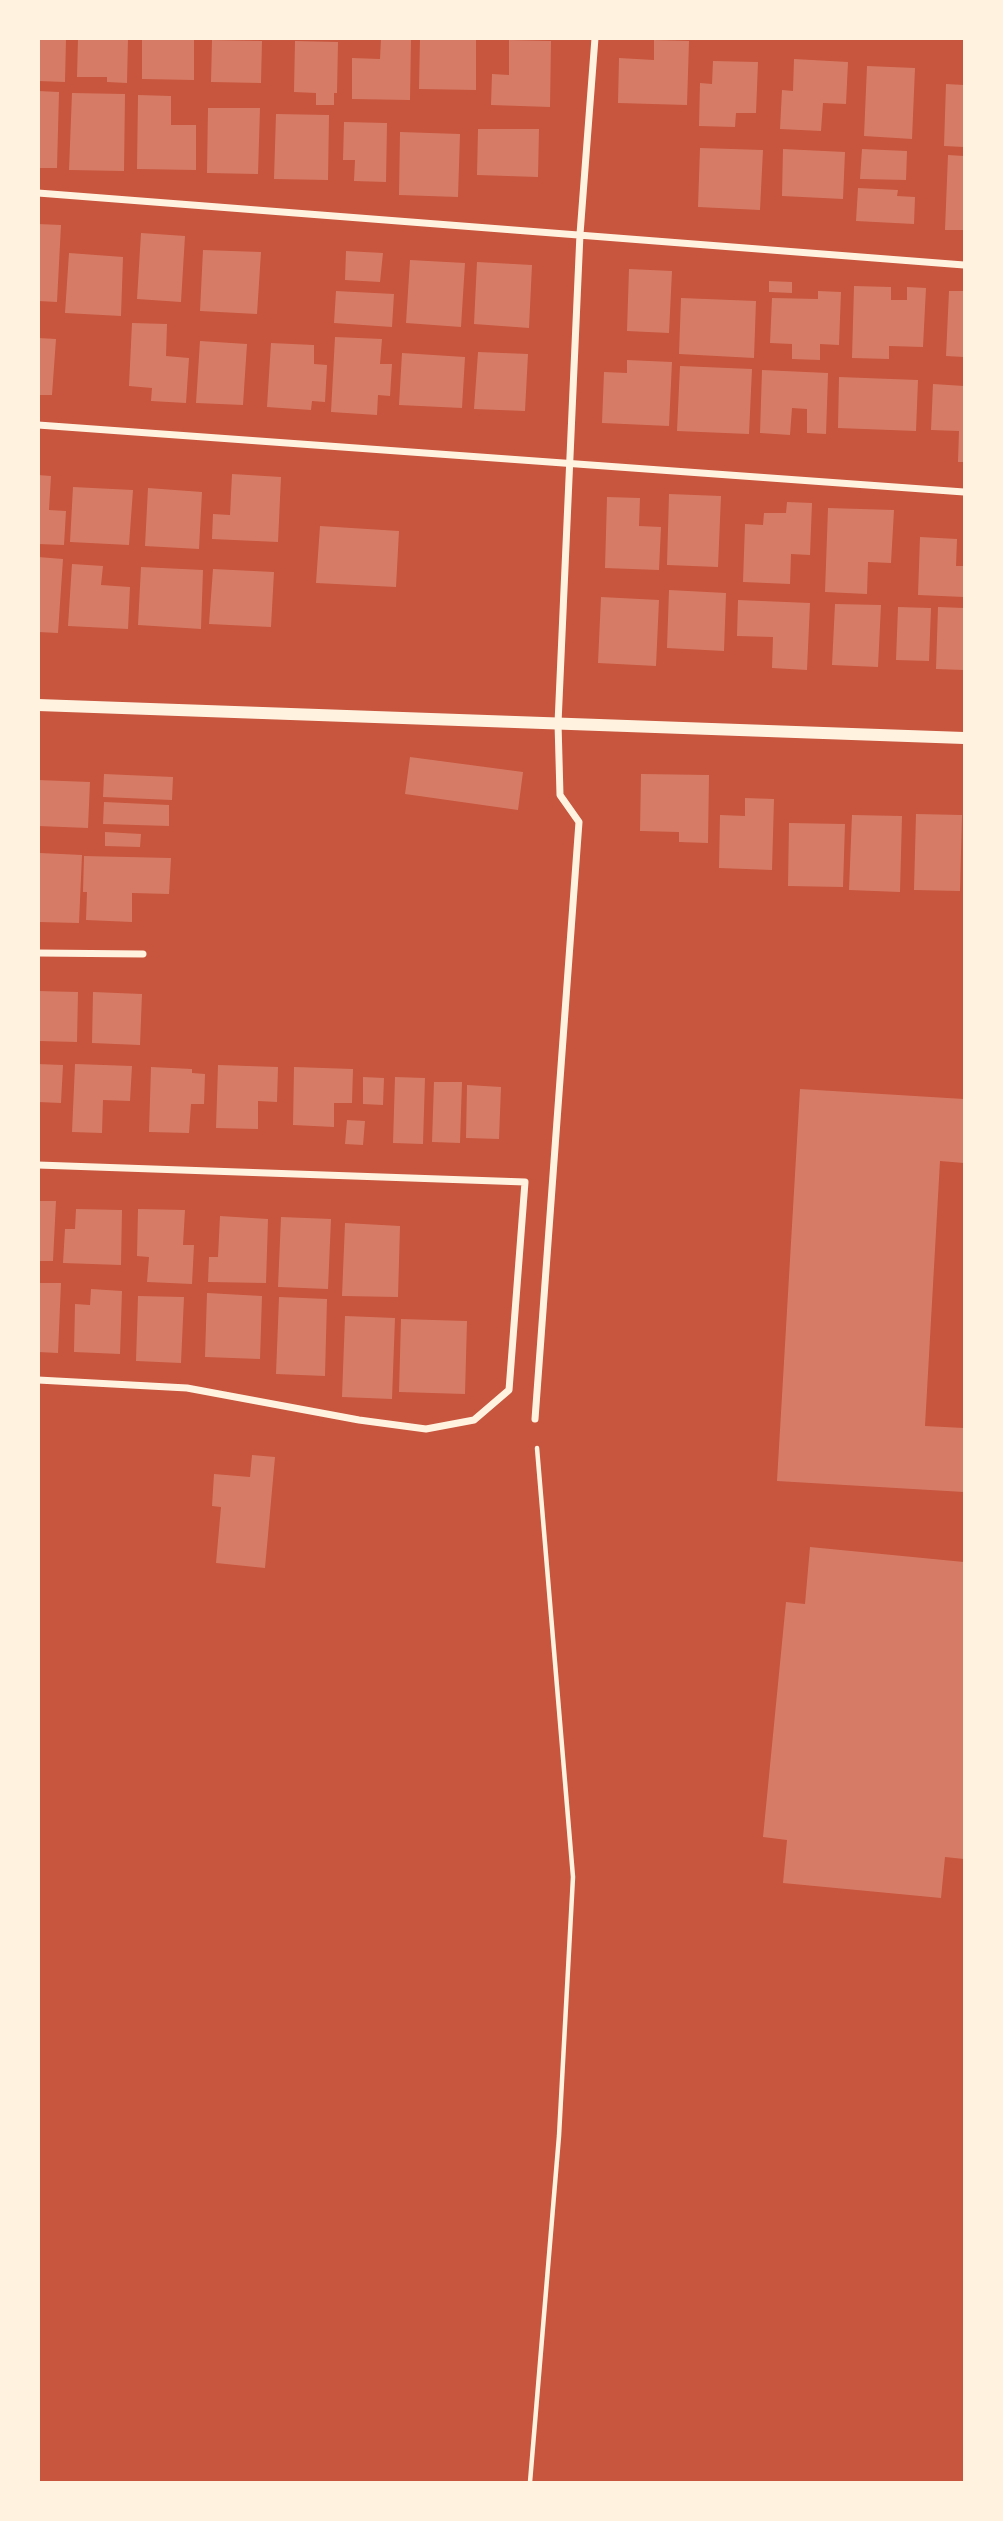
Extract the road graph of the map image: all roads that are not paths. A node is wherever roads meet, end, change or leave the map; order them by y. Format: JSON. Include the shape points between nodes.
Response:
{"nodes":[{"id":1,"x":595,"y":38,"type":"edge"},
{"id":2,"x":38,"y":193,"type":"edge"},
{"id":3,"x":580,"y":234,"type":"junction"},
{"id":4,"x":964,"y":265,"type":"edge"},
{"id":5,"x":38,"y":425,"type":"edge"},
{"id":6,"x":570,"y":462,"type":"junction"},
{"id":7,"x":964,"y":492,"type":"edge"},
{"id":8,"x":38,"y":705,"type":"edge"},
{"id":9,"x":558,"y":723,"type":"junction"},
{"id":10,"x":964,"y":738,"type":"edge"},
{"id":11,"x":38,"y":953,"type":"edge"},
{"id":12,"x":143,"y":954,"type":"dead end"},
{"id":13,"x":38,"y":1165,"type":"edge"},
{"id":14,"x":38,"y":1380,"type":"edge"},
{"id":15,"x":535,"y":1419,"type":"road end"}],
"edges":[{"from":1,"to":3,"type":"street"},
{"from":2,"to":3,"type":"street"},
{"from":3,"to":4,"type":"street"},
{"from":3,"to":6,"type":"street"},
{"from":5,"to":6,"type":"street"},
{"from":6,"to":7,"type":"street"},
{"from":6,"to":9,"type":"street"},
{"from":8,"to":9,"type":"street"},
{"from":9,"to":10,"type":"street"},
{"from":9,"to":15,"type":"street","via":[[560,794],[579,822]]},
{"from":11,"to":12,"type":"street"},
{"from":13,"to":14,"type":"street","via":[[525,1182],[509,1390],[474,1420],[426,1429],[187,1388]]}]}
